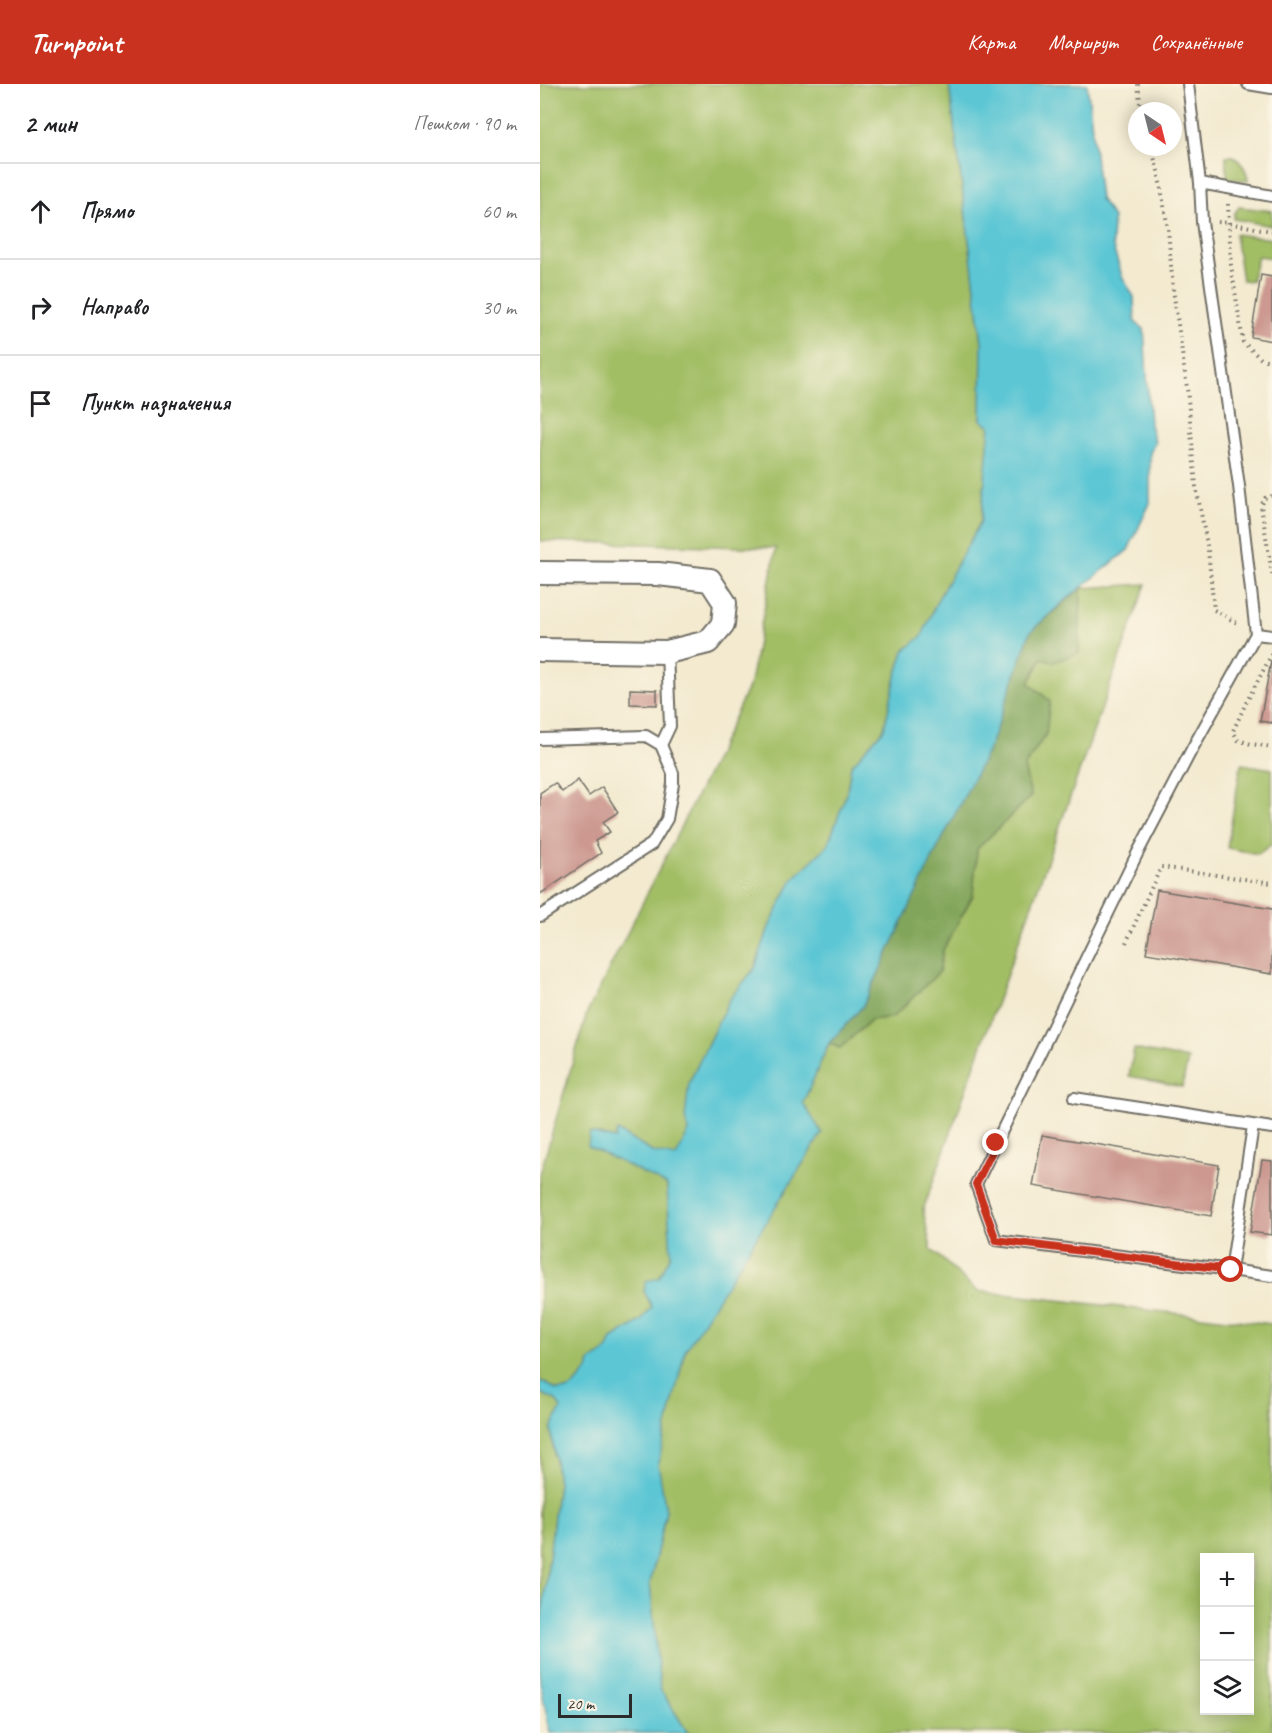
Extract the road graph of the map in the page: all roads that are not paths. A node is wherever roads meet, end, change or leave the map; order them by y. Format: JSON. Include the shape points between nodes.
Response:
{"nodes":[{"id":1,"x":1188,"y":84,"type":"edge"},
{"id":2,"x":1248,"y":84,"type":"edge"},
{"id":3,"x":1272,"y":88,"type":"edge"},
{"id":4,"x":1200,"y":183,"type":"junction"},
{"id":5,"x":1272,"y":196,"type":"edge"},
{"id":6,"x":540,"y":573,"type":"edge"},
{"id":7,"x":1256,"y":634,"type":"junction"},
{"id":8,"x":1272,"y":636,"type":"edge"},
{"id":9,"x":540,"y":650,"type":"edge"},
{"id":10,"x":667,"y":652,"type":"junction"},
{"id":11,"x":540,"y":739,"type":"edge"},
{"id":12,"x":661,"y":745,"type":"junction"},
{"id":13,"x":540,"y":916,"type":"edge"},
{"id":14,"x":1074,"y":1098,"type":"dead end"},
{"id":15,"x":1253,"y":1126,"type":"junction"},
{"id":16,"x":1272,"y":1128,"type":"edge"},
{"id":17,"x":1231,"y":1270,"type":"junction"},
{"id":18,"x":1272,"y":1276,"type":"edge"}],
"edges":[{"from":1,"to":4,"type":"lane"},
{"from":2,"to":3,"type":"lane"},
{"from":4,"to":5,"type":"lane"},
{"from":4,"to":7,"type":"lane"},
{"from":6,"to":10,"type":"street","via":[[658,574],[710,580],[725,603],[723,624],[708,642]]},
{"from":7,"to":8,"type":"lane"},
{"from":7,"to":17,"type":"lane","via":[[1137,854],[976,1184],[996,1240]]},
{"from":9,"to":10,"type":"street"},
{"from":10,"to":12,"type":"lane","via":[[670,726]]},
{"from":11,"to":12,"type":"lane","via":[[646,736]]},
{"from":12,"to":13,"type":"lane","via":[[673,773],[673,784],[667,819],[652,844]]},
{"from":14,"to":15,"type":"lane"},
{"from":15,"to":16,"type":"lane"},
{"from":15,"to":17,"type":"lane"},
{"from":17,"to":18,"type":"lane"}]}
